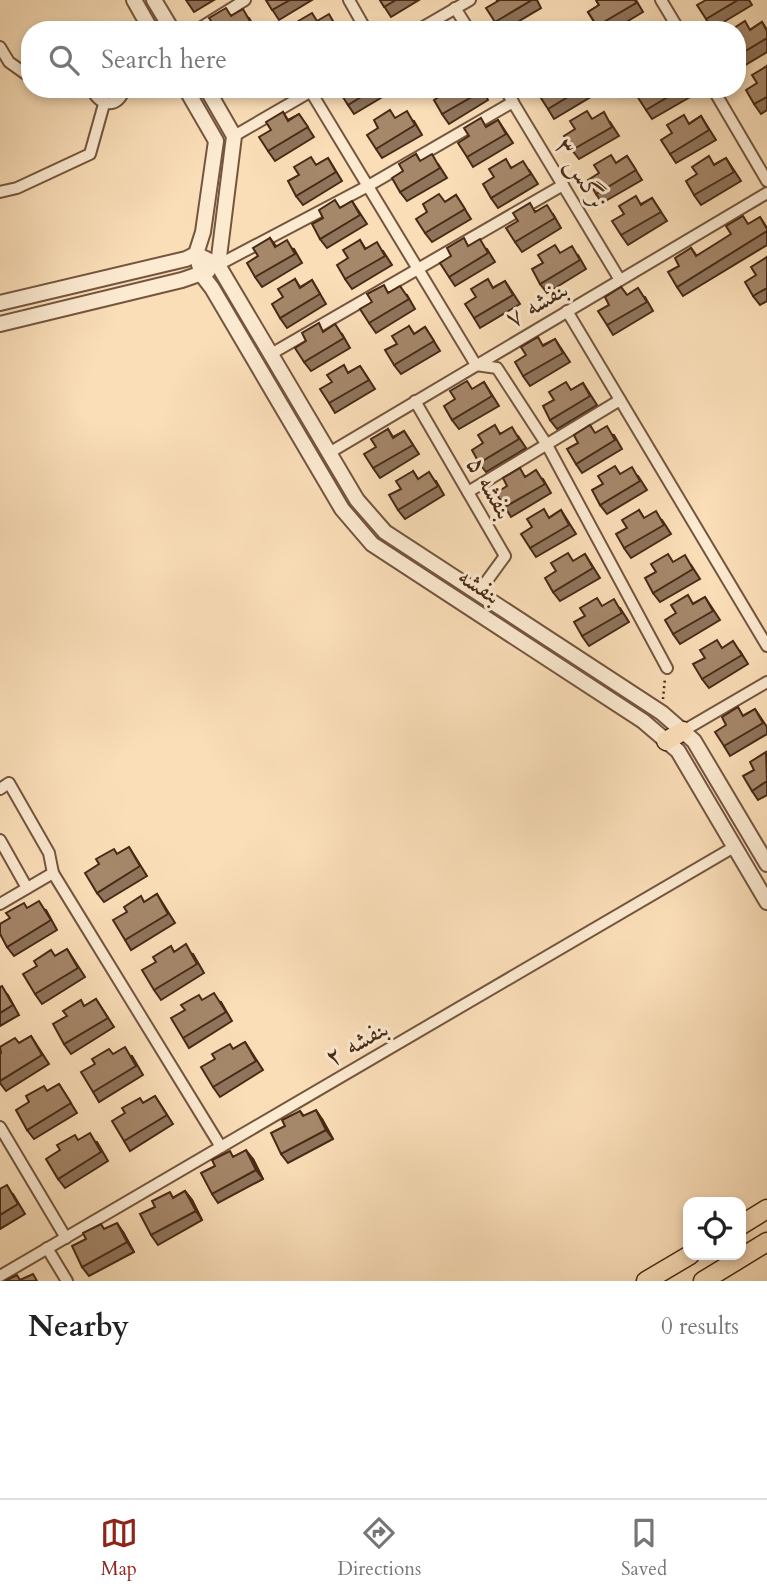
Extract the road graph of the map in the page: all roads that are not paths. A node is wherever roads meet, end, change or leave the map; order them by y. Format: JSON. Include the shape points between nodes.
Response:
{"nodes":[{"id":1,"x":134,"y":0,"type":"edge"},
{"id":2,"x":154,"y":0,"type":"edge"},
{"id":3,"x":245,"y":0,"type":"edge"},
{"id":4,"x":349,"y":0,"type":"edge"},
{"id":5,"x":470,"y":0,"type":"edge"},
{"id":6,"x":661,"y":0,"type":"edge"},
{"id":7,"x":455,"y":8,"type":"junction"},
{"id":8,"x":146,"y":21,"type":"edge"},
{"id":9,"x":167,"y":21,"type":"edge"},
{"id":10,"x":211,"y":21,"type":"edge"},
{"id":11,"x":361,"y":21,"type":"edge"},
{"id":12,"x":433,"y":21,"type":"edge"},
{"id":13,"x":463,"y":21,"type":"edge"},
{"id":14,"x":674,"y":21,"type":"edge"},
{"id":15,"x":0,"y":47,"type":"edge"},
{"id":16,"x":21,"y":71,"type":"edge"},
{"id":17,"x":96,"y":98,"type":"edge"},
{"id":18,"x":121,"y":98,"type":"edge"},
{"id":19,"x":191,"y":98,"type":"edge"},
{"id":20,"x":212,"y":98,"type":"edge"},
{"id":21,"x":299,"y":98,"type":"edge"},
{"id":22,"x":318,"y":98,"type":"edge"},
{"id":23,"x":511,"y":98,"type":"edge"},
{"id":24,"x":718,"y":98,"type":"edge"},
{"id":25,"x":513,"y":102,"type":"junction"},
{"id":26,"x":104,"y":104,"type":"junction"},
{"id":27,"x":234,"y":136,"type":"junction"},
{"id":28,"x":216,"y":141,"type":"junction"},
{"id":29,"x":767,"y":181,"type":"edge"},
{"id":30,"x":563,"y":185,"type":"junction"},
{"id":31,"x":368,"y":186,"type":"junction"},
{"id":32,"x":0,"y":192,"type":"edge"},
{"id":33,"x":767,"y":193,"type":"edge"},
{"id":34,"x":196,"y":254,"type":"junction"},
{"id":35,"x":218,"y":265,"type":"junction"},
{"id":36,"x":417,"y":268,"type":"junction"},
{"id":37,"x":202,"y":275,"type":"junction"},
{"id":38,"x":620,"y":280,"type":"junction"},
{"id":39,"x":51,"y":291,"type":"junction"},
{"id":40,"x":0,"y":303,"type":"edge"},
{"id":41,"x":55,"y":311,"type":"junction"},
{"id":42,"x":567,"y":312,"type":"junction"},
{"id":43,"x":0,"y":324,"type":"edge"},
{"id":44,"x":271,"y":354,"type":"junction"},
{"id":45,"x":476,"y":365,"type":"junction"},
{"id":46,"x":620,"y":400,"type":"junction"},
{"id":47,"x":415,"y":401,"type":"junction"},
{"id":48,"x":547,"y":445,"type":"junction"},
{"id":49,"x":329,"y":453,"type":"junction"},
{"id":50,"x":468,"y":492,"type":"junction"},
{"id":51,"x":478,"y":593,"type":"junction"},
{"id":52,"x":767,"y":646,"type":"edge"},
{"id":53,"x":667,"y":668,"type":"road end"},
{"id":54,"x":767,"y":682,"type":"edge"},
{"id":55,"x":682,"y":732,"type":"junction"},
{"id":56,"x":666,"y":741,"type":"junction"},
{"id":57,"x":0,"y":789,"type":"edge"},
{"id":58,"x":0,"y":840,"type":"edge"},
{"id":59,"x":734,"y":847,"type":"junction"},
{"id":60,"x":767,"y":864,"type":"edge"},
{"id":61,"x":53,"y":873,"type":"junction"},
{"id":62,"x":27,"y":888,"type":"junction"},
{"id":63,"x":767,"y":902,"type":"edge"},
{"id":64,"x":0,"y":904,"type":"edge"},
{"id":65,"x":0,"y":1127,"type":"edge"},
{"id":66,"x":221,"y":1147,"type":"junction"},
{"id":67,"x":767,"y":1209,"type":"edge"},
{"id":68,"x":746,"y":1222,"type":"edge"},
{"id":69,"x":66,"y":1238,"type":"junction"},
{"id":70,"x":767,"y":1242,"type":"edge"},
{"id":71,"x":47,"y":1248,"type":"junction"},
{"id":72,"x":683,"y":1259,"type":"edge"},
{"id":73,"x":0,"y":1276,"type":"edge"},
{"id":74,"x":67,"y":1281,"type":"edge"},
{"id":75,"x":646,"y":1281,"type":"edge"},
{"id":76,"x":703,"y":1281,"type":"edge"}],
"edges":[{"from":1,"to":8,"type":"street"},
{"from":2,"to":9,"type":"street"},
{"from":3,"to":10,"type":"street"},
{"from":4,"to":11,"type":"street"},
{"from":5,"to":7,"type":"street"},
{"from":6,"to":14,"type":"street"},
{"from":7,"to":12,"type":"street"},
{"from":7,"to":13,"type":"street"},
{"from":15,"to":16,"type":"street"},
{"from":17,"to":26,"type":"street"},
{"from":18,"to":26,"type":"street"},
{"from":19,"to":28,"type":"street"},
{"from":20,"to":27,"type":"street"},
{"from":21,"to":27,"type":"street"},
{"from":22,"to":31,"type":"street"},
{"from":23,"to":25,"type":"street","name":"نرگس ۳"},
{"from":24,"to":29,"type":"street"},
{"from":25,"to":30,"type":"street","name":"نرگس ۳"},
{"from":25,"to":31,"type":"street"},
{"from":26,"to":32,"type":"street","via":[[90,153]]},
{"from":27,"to":28,"type":"street"},
{"from":27,"to":35,"type":"street"},
{"from":28,"to":34,"type":"street"},
{"from":30,"to":36,"type":"street"},
{"from":30,"to":38,"type":"street","name":"نرگس ۳"},
{"from":31,"to":35,"type":"street"},
{"from":31,"to":36,"type":"street"},
{"from":33,"to":38,"type":"street","name":"بنفشه ۷"},
{"from":34,"to":35,"type":"street"},
{"from":34,"to":37,"type":"street","name":"بنفشه"},
{"from":34,"to":39,"type":"street"},
{"from":35,"to":37,"type":"street"},
{"from":35,"to":44,"type":"street","name":"بنفشه"},
{"from":36,"to":44,"type":"street"},
{"from":36,"to":45,"type":"street"},
{"from":37,"to":41,"type":"street"},
{"from":37,"to":56,"type":"street","name":"بنفشه","via":[[342,509],[372,544],[643,721]]},
{"from":38,"to":42,"type":"street","name":"بنفشه ۷"},
{"from":39,"to":40,"type":"street"},
{"from":39,"to":41,"type":"street"},
{"from":41,"to":43,"type":"street"},
{"from":42,"to":45,"type":"street","name":"بنفشه ۷"},
{"from":42,"to":46,"type":"street"},
{"from":44,"to":49,"type":"street","name":"بنفشه"},
{"from":45,"to":47,"type":"street","name":"بنفشه ۷"},
{"from":45,"to":48,"type":"street","via":[[497,368]]},
{"from":46,"to":48,"type":"street"},
{"from":46,"to":52,"type":"street"},
{"from":47,"to":49,"type":"street","name":"بنفشه ۷"},
{"from":47,"to":50,"type":"street","name":"بنفشه ۵"},
{"from":48,"to":50,"type":"street"},
{"from":48,"to":53,"type":"street"},
{"from":49,"to":51,"type":"street","name":"بنفشه","via":[[357,500],[385,532]]},
{"from":50,"to":51,"type":"street","name":"بنفشه ۵","via":[[505,556]]},
{"from":51,"to":55,"type":"street","name":"بنفشه","via":[[662,713]]},
{"from":54,"to":55,"type":"street"},
{"from":55,"to":56,"type":"main road"},
{"from":55,"to":60,"type":"street","name":"بنفشه","via":[[694,741]]},
{"from":56,"to":59,"type":"street","name":"بنفشه","via":[[678,751]]},
{"from":57,"to":61,"type":"street","via":[[9,783],[49,853]]},
{"from":58,"to":62,"type":"street"},
{"from":59,"to":63,"type":"street","name":"بنفشه"},
{"from":59,"to":66,"type":"street","name":"بنفشه ۲"},
{"from":61,"to":62,"type":"street"},
{"from":61,"to":66,"type":"street"},
{"from":62,"to":64,"type":"street"},
{"from":65,"to":69,"type":"street"},
{"from":66,"to":69,"type":"street","name":"بنفشه ۲"},
{"from":67,"to":68,"type":"main road"},
{"from":69,"to":71,"type":"street","name":"بنفشه ۲"},
{"from":70,"to":76,"type":"main road"},
{"from":71,"to":73,"type":"street","name":"بنفشه ۲"},
{"from":71,"to":74,"type":"street"},
{"from":72,"to":75,"type":"main road"}]}
